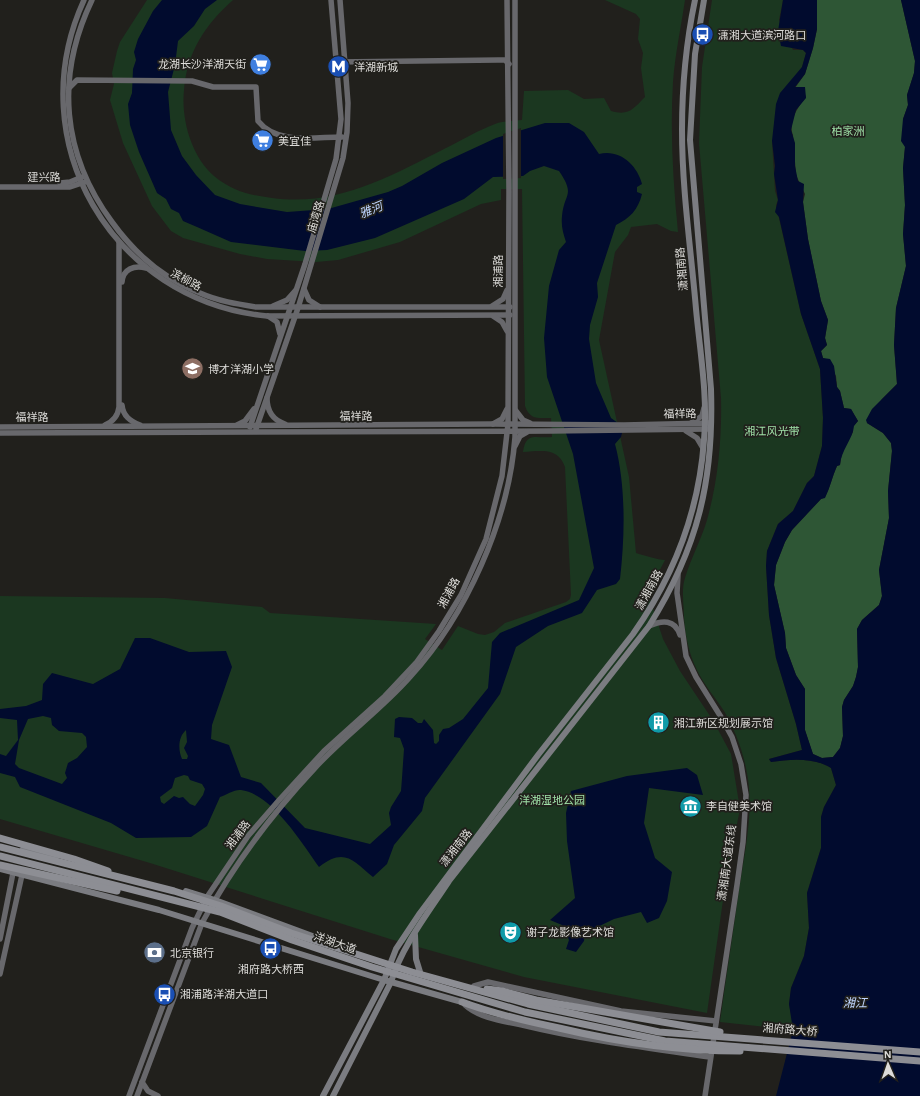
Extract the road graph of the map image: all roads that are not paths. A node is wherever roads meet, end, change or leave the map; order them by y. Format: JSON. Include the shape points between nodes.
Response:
{"nodes":[{"id":1,"x":84,"y":0,"type":"edge"},
{"id":2,"x":92,"y":0,"type":"edge"},
{"id":3,"x":331,"y":0,"type":"edge"},
{"id":4,"x":340,"y":0,"type":"edge"},
{"id":5,"x":507,"y":0,"type":"edge"},
{"id":6,"x":515,"y":0,"type":"edge"},
{"id":7,"x":695,"y":0,"type":"edge"},
{"id":8,"x":704,"y":0,"type":"edge"},
{"id":9,"x":508,"y":52,"type":"junction"},
{"id":10,"x":336,"y":60,"type":"junction"},
{"id":11,"x":345,"y":60,"type":"junction"},
{"id":12,"x":509,"y":64,"type":"junction"},
{"id":13,"x":70,"y":73,"type":"junction"},
{"id":14,"x":77,"y":79,"type":"junction"},
{"id":15,"x":68,"y":90,"type":"junction"},
{"id":16,"x":511,"y":118,"type":"junction"},
{"id":17,"x":340,"y":136,"type":"junction"},
{"id":18,"x":347,"y":136,"type":"junction"},
{"id":19,"x":73,"y":162,"type":"junction"},
{"id":20,"x":83,"y":180,"type":"junction"},
{"id":21,"x":0,"y":183,"type":"edge"},
{"id":22,"x":67,"y":185,"type":"junction"},
{"id":23,"x":0,"y":187,"type":"edge"},
{"id":24,"x":512,"y":191,"type":"junction"},
{"id":25,"x":86,"y":194,"type":"junction"},
{"id":26,"x":119,"y":242,"type":"junction"},
{"id":27,"x":149,"y":270,"type":"junction"},
{"id":28,"x":508,"y":286,"type":"junction"},
{"id":29,"x":297,"y":288,"type":"junction"},
{"id":30,"x":304,"y":289,"type":"junction"},
{"id":31,"x":489,"y":307,"type":"junction"},
{"id":32,"x":508,"y":307,"type":"junction"},
{"id":33,"x":515,"y":307,"type":"junction"},
{"id":34,"x":265,"y":308,"type":"junction"},
{"id":35,"x":290,"y":308,"type":"junction"},
{"id":36,"x":298,"y":308,"type":"junction"},
{"id":37,"x":325,"y":308,"type":"junction"},
{"id":38,"x":264,"y":315,"type":"junction"},
{"id":39,"x":489,"y":315,"type":"junction"},
{"id":40,"x":508,"y":315,"type":"junction"},
{"id":41,"x":515,"y":315,"type":"junction"},
{"id":42,"x":288,"y":316,"type":"junction"},
{"id":43,"x":295,"y":316,"type":"junction"},
{"id":44,"x":316,"y":316,"type":"junction"},
{"id":45,"x":288,"y":336,"type":"junction"},
{"id":46,"x":280,"y":337,"type":"junction"},
{"id":47,"x":508,"y":338,"type":"junction"},
{"id":48,"x":268,"y":391,"type":"junction"},
{"id":49,"x":257,"y":404,"type":"junction"},
{"id":50,"x":508,"y":405,"type":"junction"},
{"id":51,"x":515,"y":405,"type":"junction"},
{"id":52,"x":704,"y":406,"type":"junction"},
{"id":53,"x":686,"y":424,"type":"junction"},
{"id":54,"x":538,"y":425,"type":"junction"},
{"id":55,"x":99,"y":426,"type":"junction"},
{"id":56,"x":146,"y":426,"type":"junction"},
{"id":57,"x":232,"y":426,"type":"junction"},
{"id":58,"x":289,"y":426,"type":"junction"},
{"id":59,"x":705,"y":426,"type":"junction"},
{"id":60,"x":712,"y":426,"type":"junction"},
{"id":61,"x":0,"y":427,"type":"edge"},
{"id":62,"x":490,"y":427,"type":"junction"},
{"id":63,"x":507,"y":428,"type":"junction"},
{"id":64,"x":515,"y":428,"type":"junction"},
{"id":65,"x":624,"y":428,"type":"junction"},
{"id":66,"x":253,"y":429,"type":"junction"},
{"id":67,"x":675,"y":430,"type":"junction"},
{"id":68,"x":535,"y":431,"type":"junction"},
{"id":69,"x":0,"y":434,"type":"edge"},
{"id":70,"x":506,"y":447,"type":"junction"},
{"id":71,"x":513,"y":452,"type":"junction"},
{"id":72,"x":703,"y":454,"type":"junction"},
{"id":73,"x":679,"y":570,"type":"junction"},
{"id":74,"x":649,"y":626,"type":"junction"},
{"id":75,"x":282,"y":801,"type":"junction"},
{"id":76,"x":270,"y":815,"type":"junction"},
{"id":77,"x":0,"y":838,"type":"edge"},
{"id":78,"x":0,"y":844,"type":"edge"},
{"id":79,"x":0,"y":847,"type":"edge"},
{"id":80,"x":0,"y":856,"type":"edge"},
{"id":81,"x":0,"y":865,"type":"edge"},
{"id":82,"x":0,"y":869,"type":"edge"},
{"id":83,"x":13,"y":873,"type":"junction"},
{"id":84,"x":22,"y":875,"type":"junction"},
{"id":85,"x":152,"y":886,"type":"junction"},
{"id":86,"x":145,"y":894,"type":"junction"},
{"id":87,"x":207,"y":897,"type":"junction"},
{"id":88,"x":215,"y":900,"type":"junction"},
{"id":89,"x":195,"y":921,"type":"junction"},
{"id":90,"x":202,"y":923,"type":"junction"},
{"id":91,"x":416,"y":934,"type":"junction"},
{"id":92,"x":0,"y":939,"type":"edge"},
{"id":93,"x":389,"y":964,"type":"junction"},
{"id":94,"x":396,"y":965,"type":"junction"},
{"id":95,"x":420,"y":972,"type":"junction"},
{"id":96,"x":0,"y":974,"type":"edge"},
{"id":97,"x":384,"y":980,"type":"junction"},
{"id":98,"x":391,"y":982,"type":"junction"},
{"id":99,"x":474,"y":986,"type":"junction"},
{"id":100,"x":462,"y":1002,"type":"junction"},
{"id":101,"x":715,"y":1021,"type":"junction"},
{"id":102,"x":659,"y":1032,"type":"joint"},
{"id":103,"x":764,"y":1039,"type":"junction"},
{"id":104,"x":666,"y":1041,"type":"joint"},
{"id":105,"x":786,"y":1050,"type":"junction"},
{"id":106,"x":920,"y":1052,"type":"edge"},
{"id":107,"x":710,"y":1057,"type":"junction"},
{"id":108,"x":920,"y":1061,"type":"edge"},
{"id":109,"x":142,"y":1082,"type":"junction"},
{"id":110,"x":129,"y":1096,"type":"edge"},
{"id":111,"x":136,"y":1096,"type":"edge"},
{"id":112,"x":158,"y":1096,"type":"edge"},
{"id":113,"x":323,"y":1096,"type":"edge"},
{"id":114,"x":333,"y":1096,"type":"edge"},
{"id":115,"x":704,"y":1096,"type":"edge"}],
"edges":[{"from":1,"to":19,"type":"main road","name":"滨柳路","via":[[71,31],[64,67],[65,125]]},
{"from":2,"to":13,"type":"main road","name":"滨柳路","via":[[79,29]]},
{"from":3,"to":10,"type":"main road","name":"庙湾路"},
{"from":4,"to":11,"type":"main road","name":"庙湾路"},
{"from":5,"to":9,"type":"main road","name":"湘浦路"},
{"from":6,"to":16,"type":"main road","name":"湘浦路"},
{"from":7,"to":52,"type":"main road","name":"潇湘南路","via":[[685,66],[682,146]]},
{"from":8,"to":60,"type":"main road","name":"潇湘南路","via":[[694,61],[690,140]]},
{"from":9,"to":11,"type":"main road","via":[[500,57]]},
{"from":9,"to":12,"type":"main road","name":"湘浦路"},
{"from":10,"to":11,"type":"main road"},
{"from":10,"to":17,"type":"main road","name":"庙湾路"},
{"from":11,"to":12,"type":"main road","via":[[505,60]]},
{"from":11,"to":18,"type":"main road","name":"庙湾路"},
{"from":12,"to":16,"type":"main road","name":"湘浦路"},
{"from":13,"to":14,"type":"main road"},
{"from":13,"to":15,"type":"main road","name":"滨柳路"},
{"from":14,"to":15,"type":"main road"},
{"from":14,"to":17,"type":"main road","via":[[258,85],[260,121],[275,133]]},
{"from":15,"to":20,"type":"main road","name":"滨柳路","via":[[72,136]]},
{"from":16,"to":24,"type":"main road","name":"湘浦路"},
{"from":17,"to":18,"type":"main road"},
{"from":17,"to":29,"type":"main road","name":"庙湾路","via":[[333,172]]},
{"from":18,"to":30,"type":"main road","name":"庙湾路","via":[[340,174]]},
{"from":19,"to":20,"type":"main road","name":"滨柳路"},
{"from":19,"to":22,"type":"main road","via":[[74,174]]},
{"from":20,"to":22,"type":"main road","name":"建兴路"},
{"from":20,"to":25,"type":"main road","name":"滨柳路"},
{"from":20,"to":34,"type":"main road","name":"滨柳路","via":[[122,236],[158,270],[201,294]]},
{"from":21,"to":22,"type":"main road"},
{"from":22,"to":23,"type":"main road","name":"建兴路"},
{"from":22,"to":25,"type":"main road"},
{"from":24,"to":28,"type":"main road","name":"湘浦路"},
{"from":24,"to":33,"type":"main road","name":"湘浦路"},
{"from":25,"to":26,"type":"main road","name":"滨柳路"},
{"from":26,"to":27,"type":"main road","name":"滨柳路"},
{"from":26,"to":55,"type":"main road","via":[[119,410],[112,421]]},
{"from":27,"to":38,"type":"main road","name":"滨柳路","via":[[178,289],[215,305],[233,311]]},
{"from":27,"to":56,"type":"main road","via":[[131,268],[124,273],[122,281],[122,409],[131,420]]},
{"from":28,"to":31,"type":"main road","via":[[503,299]]},
{"from":28,"to":32,"type":"main road","name":"湘浦路"},
{"from":29,"to":34,"type":"main road","via":[[287,300]]},
{"from":29,"to":35,"type":"main road","name":"庙湾路"},
{"from":30,"to":36,"type":"main road","name":"庙湾路"},
{"from":30,"to":37,"type":"main road","via":[[309,300]]},
{"from":31,"to":32,"type":"main road","name":"滨柳路"},
{"from":31,"to":37,"type":"main road","name":"滨柳路"},
{"from":32,"to":33,"type":"main road","name":"滨柳路"},
{"from":32,"to":40,"type":"main road","name":"湘浦路"},
{"from":33,"to":41,"type":"main road","name":"湘浦路"},
{"from":34,"to":35,"type":"main road","name":"滨柳路"},
{"from":35,"to":36,"type":"main road","name":"滨柳路"},
{"from":35,"to":42,"type":"main road","name":"庙湾路"},
{"from":36,"to":37,"type":"main road","name":"滨柳路"},
{"from":36,"to":43,"type":"main road","name":"庙湾路"},
{"from":38,"to":42,"type":"main road","name":"滨柳路"},
{"from":38,"to":46,"type":"main road","via":[[277,322]]},
{"from":39,"to":40,"type":"main road","name":"滨柳路"},
{"from":39,"to":44,"type":"main road","name":"滨柳路"},
{"from":39,"to":47,"type":"main road","via":[[502,322]]},
{"from":40,"to":41,"type":"main road","name":"滨柳路"},
{"from":40,"to":47,"type":"main road","name":"湘浦路"},
{"from":41,"to":51,"type":"main road","name":"湘浦路"},
{"from":42,"to":43,"type":"main road","name":"滨柳路"},
{"from":42,"to":46,"type":"main road","name":"庙湾路"},
{"from":43,"to":44,"type":"main road","name":"滨柳路"},
{"from":43,"to":45,"type":"main road","name":"庙湾路"},
{"from":44,"to":45,"type":"main road","via":[[306,317],[295,323]]},
{"from":45,"to":48,"type":"main road","name":"庙湾路"},
{"from":46,"to":49,"type":"main road","name":"庙湾路"},
{"from":47,"to":50,"type":"main road","name":"湘浦路"},
{"from":48,"to":58,"type":"main road","via":[[270,414]]},
{"from":48,"to":66,"type":"main road","name":"庙湾路"},
{"from":49,"to":57,"type":"main road","via":[[245,421]]},
{"from":49,"to":66,"type":"main road","name":"庙湾路"},
{"from":50,"to":62,"type":"main road","via":[[502,419]]},
{"from":50,"to":63,"type":"main road","name":"湘浦路"},
{"from":51,"to":54,"type":"main road","via":[[516,413],[523,420]]},
{"from":51,"to":64,"type":"main road","name":"湘浦路"},
{"from":52,"to":53,"type":"main road","via":[[702,416]]},
{"from":52,"to":59,"type":"main road","name":"潇湘南路"},
{"from":53,"to":59,"type":"main road","name":"福祥路"},
{"from":53,"to":65,"type":"main road","name":"福祥路"},
{"from":54,"to":64,"type":"main road","name":"福祥路"},
{"from":54,"to":65,"type":"main road","name":"福祥路"},
{"from":55,"to":56,"type":"main road","name":"福祥路"},
{"from":55,"to":61,"type":"main road","name":"福祥路"},
{"from":56,"to":57,"type":"main road","name":"福祥路"},
{"from":57,"to":66,"type":"main road","name":"福祥路"},
{"from":58,"to":62,"type":"main road","name":"福祥路"},
{"from":58,"to":66,"type":"main road","name":"福祥路"},
{"from":59,"to":60,"type":"main road","name":"福祥路"},
{"from":59,"to":67,"type":"main road","name":"福祥路"},
{"from":59,"to":72,"type":"main road","name":"潇湘南路"},
{"from":60,"to":73,"type":"main road","name":"潇湘南路","via":[[711,454],[702,506]]},
{"from":62,"to":63,"type":"main road","name":"福祥路"},
{"from":62,"to":66,"type":"main road","name":"福祥路"},
{"from":62,"to":70,"type":"main road","via":[[502,435]]},
{"from":63,"to":64,"type":"main road","name":"福祥路"},
{"from":63,"to":70,"type":"main road","name":"湘浦路"},
{"from":64,"to":68,"type":"main road","name":"福祥路"},
{"from":64,"to":71,"type":"main road","name":"湘浦路"},
{"from":65,"to":67,"type":"main road","name":"福祥路"},
{"from":65,"to":68,"type":"main road","name":"福祥路"},
{"from":66,"to":69,"type":"main road","name":"福祥路"},
{"from":67,"to":72,"type":"main road","via":[[688,432],[697,438],[702,445]]},
{"from":68,"to":71,"type":"main road","via":[[520,436]]},
{"from":70,"to":75,"type":"main road","name":"湘浦路","via":[[498,494],[486,539],[461,595],[439,631],[416,663],[394,687],[324,751]]},
{"from":71,"to":75,"type":"main road","name":"湘浦路","via":[[507,487],[490,542],[450,625],[432,651],[390,699],[333,750]]},
{"from":72,"to":93,"type":"main road","name":"潇湘南路","via":[[695,502],[685,537],[670,573],[649,611],[441,884],[396,949]]},
{"from":73,"to":74,"type":"main road","name":"潇湘南路"},
{"from":73,"to":101,"type":"main road","name":"潇湘南大道东线","via":[[677,593],[688,663],[732,737],[745,784],[743,842]]},
{"from":74,"to":91,"type":"main road","name":"潇湘南路","via":[[449,881]]},
{"from":74,"to":101,"type":"main road","name":"潇湘南大道东线","via":[[664,621],[677,628],[686,663],[726,729],[740,769],[744,804],[742,832]]},
{"from":75,"to":76,"type":"main road","name":"湘浦路"},
{"from":76,"to":87,"type":"main road","name":"湘浦路","via":[[248,836]]},
{"from":76,"to":88,"type":"main road","name":"湘浦路"},
{"from":77,"to":85,"type":"highway","via":[[74,859]]},
{"from":78,"to":87,"type":"main road"},
{"from":79,"to":85,"type":"highway","name":"洋湖大道"},
{"from":80,"to":86,"type":"highway","name":"洋湖大道"},
{"from":81,"to":86,"type":"highway","via":[[94,887]]},
{"from":82,"to":83,"type":"main road"},
{"from":83,"to":84,"type":"main road"},
{"from":83,"to":92,"type":"main road"},
{"from":84,"to":89,"type":"main road"},
{"from":84,"to":96,"type":"main road"},
{"from":85,"to":102,"type":"highway","name":"洋湖大道","via":[[221,906],[291,933],[419,974],[528,1004]]},
{"from":86,"to":104,"type":"highway","name":"洋湖大道","via":[[220,912],[372,967],[525,1012]]},
{"from":87,"to":88,"type":"main road"},
{"from":87,"to":89,"type":"main road","name":"湘浦路"},
{"from":88,"to":90,"type":"main road","name":"湘浦路"},
{"from":88,"to":93,"type":"main road"},
{"from":89,"to":90,"type":"main road"},
{"from":89,"to":110,"type":"main road","name":"湘浦路"},
{"from":90,"to":97,"type":"main road"},
{"from":90,"to":109,"type":"main road","name":"湘浦路"},
{"from":91,"to":94,"type":"main road","name":"潇湘南路"},
{"from":91,"to":95,"type":"main road","via":[[414,947]]},
{"from":93,"to":94,"type":"main road"},
{"from":93,"to":97,"type":"main road","name":"潇湘南路"},
{"from":94,"to":95,"type":"main road"},
{"from":94,"to":98,"type":"main road","name":"潇湘南路"},
{"from":95,"to":99,"type":"main road"},
{"from":97,"to":98,"type":"main road"},
{"from":97,"to":113,"type":"main road","name":"潇湘南路"},
{"from":98,"to":100,"type":"main road"},
{"from":98,"to":114,"type":"main road","name":"潇湘南路"},
{"from":99,"to":101,"type":"main road","via":[[488,982],[621,1011]]},
{"from":99,"to":103,"type":"highway","via":[[544,1002]]},
{"from":100,"to":105,"type":"highway","via":[[497,1015],[595,1036],[658,1046],[724,1051]]},
{"from":100,"to":107,"type":"main road","via":[[488,1017],[541,1030],[604,1043]]},
{"from":101,"to":107,"type":"main road","name":"潇湘南大道东线"},
{"from":102,"to":103,"type":"highway","name":"湘府路大桥"},
{"from":103,"to":106,"type":"highway","name":"湘府路大桥"},
{"from":104,"to":105,"type":"highway","name":"湘府路大桥"},
{"from":105,"to":108,"type":"highway","name":"湘府路大桥"},
{"from":107,"to":115,"type":"main road","name":"潇湘南大道东线"},
{"from":109,"to":111,"type":"main road","name":"湘浦路"},
{"from":109,"to":112,"type":"main road","via":[[148,1092]]}]}
